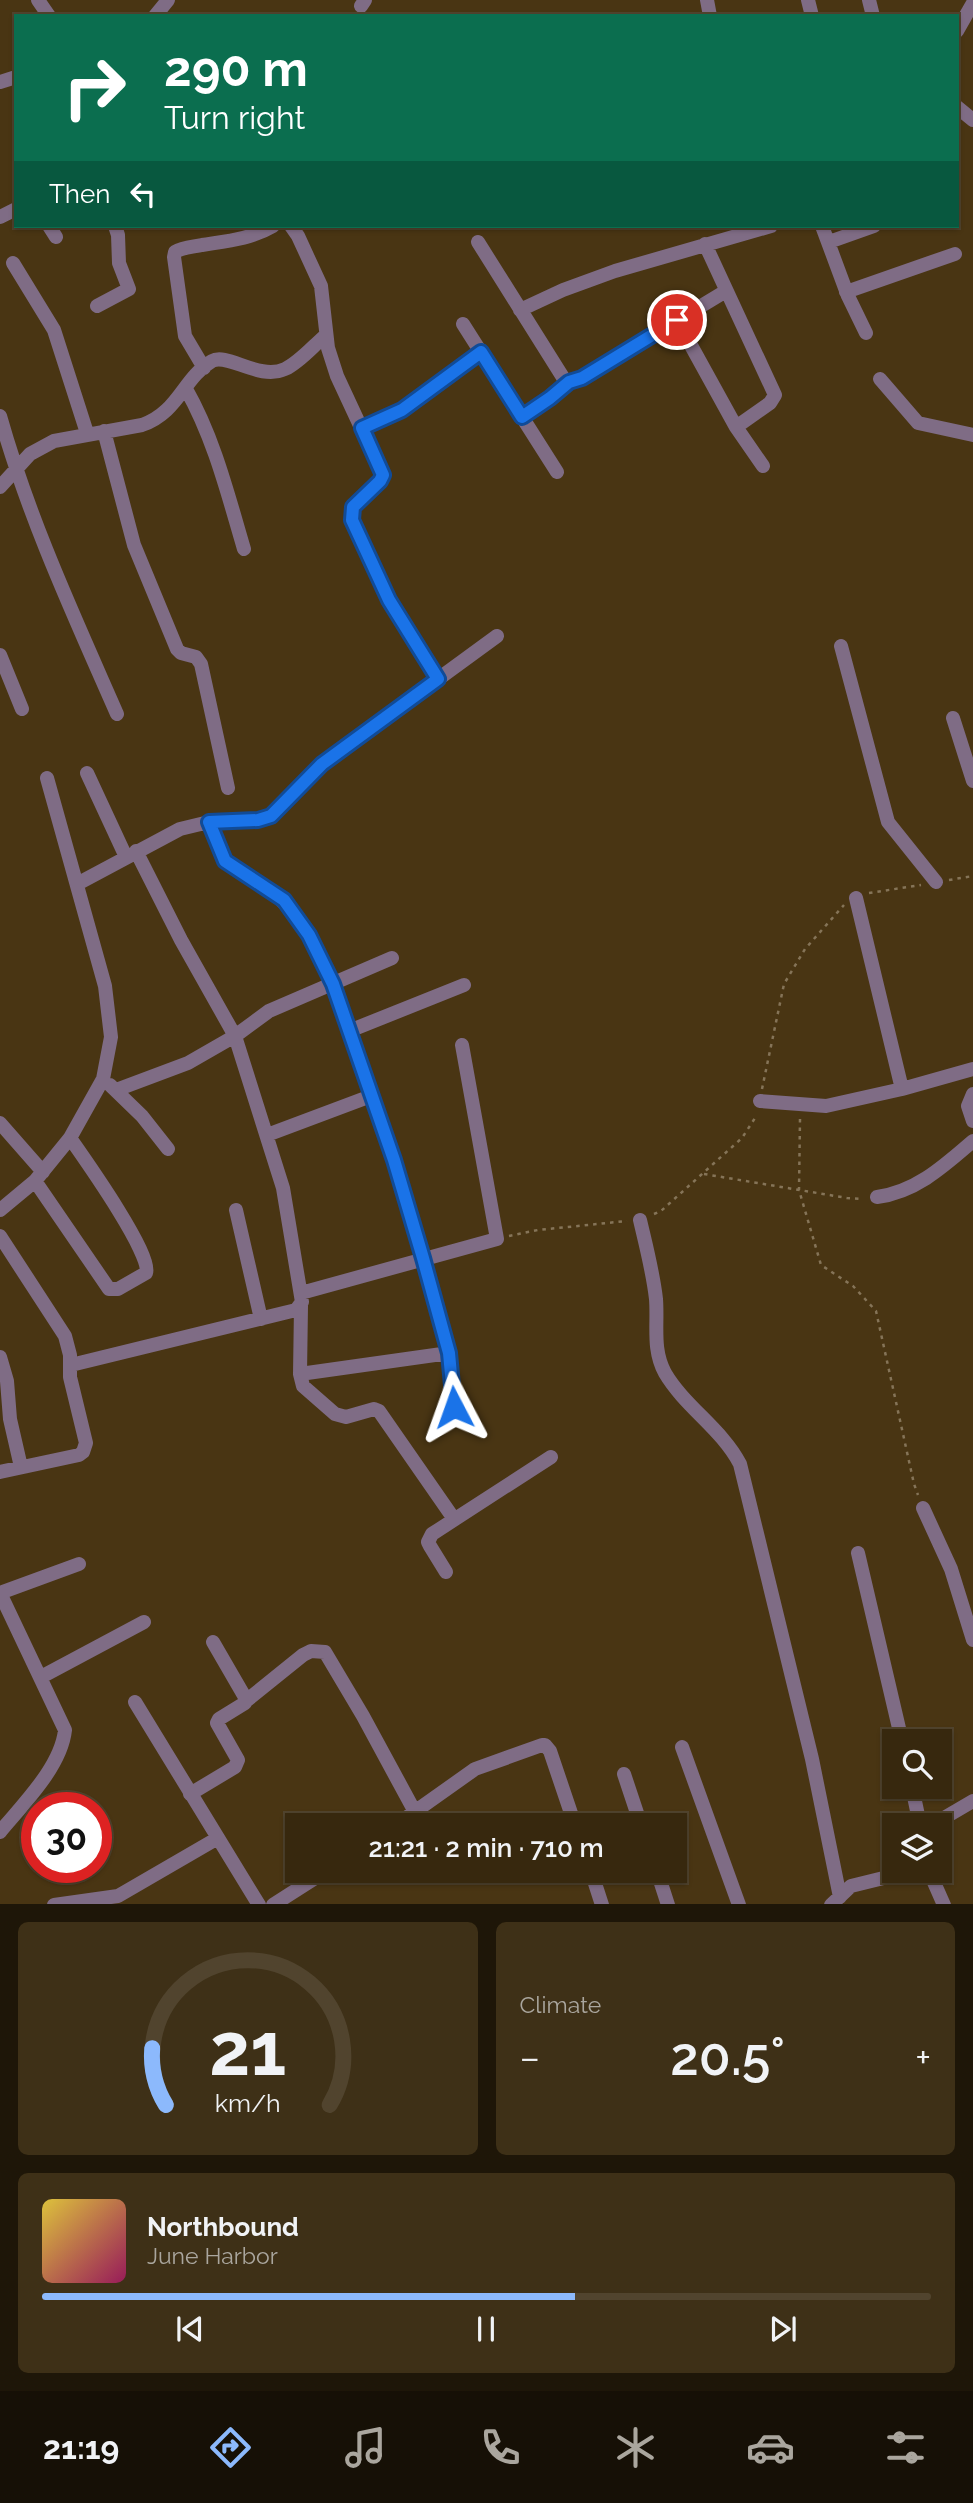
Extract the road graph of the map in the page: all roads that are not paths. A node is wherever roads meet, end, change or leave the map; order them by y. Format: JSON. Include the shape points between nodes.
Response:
{"nodes":[{"id":1,"x":169,"y":0,"type":"edge"},
{"id":2,"x":973,"y":3,"type":"edge"},
{"id":3,"x":157,"y":14,"type":"edge"},
{"id":4,"x":959,"y":28,"type":"edge"},
{"id":5,"x":959,"y":109,"type":"edge"},
{"id":6,"x":973,"y":120,"type":"edge"},
{"id":7,"x":116,"y":228,"type":"edge"},
{"id":8,"x":269,"y":228,"type":"edge"},
{"id":9,"x":292,"y":228,"type":"edge"},
{"id":10,"x":764,"y":228,"type":"edge"},
{"id":11,"x":823,"y":228,"type":"edge"},
{"id":12,"x":869,"y":228,"type":"edge"},
{"id":13,"x":478,"y":242,"type":"dead end"},
{"id":14,"x":829,"y":243,"type":"junction"},
{"id":15,"x":705,"y":244,"type":"junction"},
{"id":16,"x":955,"y":254,"type":"dead end"},
{"id":17,"x":13,"y":263,"type":"dead end"},
{"id":18,"x":726,"y":290,"type":"junction"},
{"id":19,"x":846,"y":292,"type":"junction"},
{"id":20,"x":97,"y":306,"type":"dead end"},
{"id":21,"x":520,"y":310,"type":"junction"},
{"id":22,"x":677,"y":320,"type":"junction"},
{"id":23,"x":463,"y":324,"type":"dead end"},
{"id":24,"x":866,"y":333,"type":"dead end"},
{"id":25,"x":326,"y":335,"type":"junction"},
{"id":26,"x":481,"y":352,"type":"junction"},
{"id":27,"x":204,"y":368,"type":"junction"},
{"id":28,"x":880,"y":379,"type":"dead end"},
{"id":29,"x":569,"y":382,"type":"junction"},
{"id":30,"x":186,"y":389,"type":"junction"},
{"id":31,"x":0,"y":416,"type":"edge"},
{"id":32,"x":522,"y":417,"type":"junction"},
{"id":33,"x":362,"y":428,"type":"junction"},
{"id":34,"x":736,"y":428,"type":"junction"},
{"id":35,"x":104,"y":431,"type":"junction"},
{"id":36,"x":87,"y":433,"type":"junction"},
{"id":37,"x":973,"y":435,"type":"edge"},
{"id":38,"x":763,"y":466,"type":"dead end"},
{"id":39,"x":16,"y":472,"type":"junction"},
{"id":40,"x":557,"y":472,"type":"dead end"},
{"id":41,"x":0,"y":487,"type":"edge"},
{"id":42,"x":244,"y":549,"type":"dead end"},
{"id":43,"x":497,"y":636,"type":"dead end"},
{"id":44,"x":841,"y":646,"type":"dead end"},
{"id":45,"x":0,"y":655,"type":"edge"},
{"id":46,"x":438,"y":679,"type":"junction"},
{"id":47,"x":22,"y":709,"type":"dead end"},
{"id":48,"x":117,"y":714,"type":"dead end"},
{"id":49,"x":953,"y":719,"type":"dead end"},
{"id":50,"x":87,"y":773,"type":"dead end"},
{"id":51,"x":47,"y":778,"type":"dead end"},
{"id":52,"x":973,"y":781,"type":"edge"},
{"id":53,"x":228,"y":788,"type":"dead end"},
{"id":54,"x":209,"y":822,"type":"junction"},
{"id":55,"x":131,"y":854,"type":"junction"},
{"id":56,"x":936,"y":882,"type":"road end"},
{"id":57,"x":77,"y":884,"type":"junction"},
{"id":58,"x":856,"y":898,"type":"road end"},
{"id":59,"x":392,"y":958,"type":"dead end"},
{"id":60,"x":333,"y":984,"type":"junction"},
{"id":61,"x":464,"y":985,"type":"dead end"},
{"id":62,"x":349,"y":1031,"type":"junction"},
{"id":63,"x":234,"y":1036,"type":"junction"},
{"id":64,"x":462,"y":1045,"type":"dead end"},
{"id":65,"x":973,"y":1069,"type":"edge"},
{"id":66,"x":103,"y":1079,"type":"junction"},
{"id":67,"x":902,"y":1089,"type":"junction"},
{"id":68,"x":116,"y":1090,"type":"junction"},
{"id":69,"x":973,"y":1094,"type":"edge"},
{"id":70,"x":371,"y":1096,"type":"junction"},
{"id":71,"x":760,"y":1101,"type":"road end"},
{"id":72,"x":973,"y":1121,"type":"edge"},
{"id":73,"x":0,"y":1123,"type":"edge"},
{"id":74,"x":267,"y":1135,"type":"junction"},
{"id":75,"x":70,"y":1139,"type":"junction"},
{"id":76,"x":973,"y":1141,"type":"edge"},
{"id":77,"x":168,"y":1149,"type":"dead end"},
{"id":78,"x":39,"y":1177,"type":"junction"},
{"id":79,"x":877,"y":1197,"type":"road end"},
{"id":80,"x":0,"y":1210,"type":"edge"},
{"id":81,"x":236,"y":1210,"type":"dead end"},
{"id":82,"x":640,"y":1220,"type":"road end"},
{"id":83,"x":0,"y":1236,"type":"edge"},
{"id":84,"x":423,"y":1258,"type":"junction"},
{"id":85,"x":301,"y":1299,"type":"junction"},
{"id":86,"x":261,"y":1319,"type":"junction"},
{"id":87,"x":449,"y":1353,"type":"junction"},
{"id":88,"x":0,"y":1357,"type":"edge"},
{"id":89,"x":71,"y":1365,"type":"junction"},
{"id":90,"x":300,"y":1374,"type":"junction"},
{"id":91,"x":454,"y":1407,"type":"dead end"},
{"id":92,"x":551,"y":1457,"type":"dead end"},
{"id":93,"x":21,"y":1468,"type":"junction"},
{"id":94,"x":0,"y":1472,"type":"edge"},
{"id":95,"x":923,"y":1508,"type":"road end"},
{"id":96,"x":454,"y":1519,"type":"junction"},
{"id":97,"x":858,"y":1553,"type":"dead end"},
{"id":98,"x":79,"y":1564,"type":"dead end"},
{"id":99,"x":446,"y":1572,"type":"dead end"},
{"id":100,"x":0,"y":1593,"type":"edge"},
{"id":101,"x":144,"y":1622,"type":"dead end"},
{"id":102,"x":973,"y":1640,"type":"edge"},
{"id":103,"x":212,"y":1643,"type":"dead end"},
{"id":104,"x":41,"y":1677,"type":"junction"},
{"id":105,"x":246,"y":1701,"type":"junction"},
{"id":106,"x":135,"y":1702,"type":"dead end"},
{"id":107,"x":899,"y":1729,"type":"edge"},
{"id":108,"x":682,"y":1747,"type":"dead end"},
{"id":109,"x":624,"y":1774,"type":"dead end"},
{"id":110,"x":190,"y":1794,"type":"junction"},
{"id":111,"x":973,"y":1801,"type":"edge"},
{"id":112,"x":415,"y":1812,"type":"joint"},
{"id":113,"x":571,"y":1813,"type":"edge"},
{"id":114,"x":637,"y":1813,"type":"edge"},
{"id":115,"x":952,"y":1813,"type":"edge"},
{"id":116,"x":0,"y":1832,"type":"edge"},
{"id":117,"x":218,"y":1839,"type":"junction"},
{"id":118,"x":882,"y":1878,"type":"edge"},
{"id":119,"x":307,"y":1883,"type":"edge"},
{"id":120,"x":595,"y":1883,"type":"edge"},
{"id":121,"x":661,"y":1883,"type":"edge"},
{"id":122,"x":934,"y":1883,"type":"edge"},
{"id":123,"x":843,"y":1899,"type":"edge"},
{"id":124,"x":119,"y":1900,"type":"edge"},
{"id":125,"x":67,"y":1904,"type":"edge"},
{"id":126,"x":259,"y":1904,"type":"edge"},
{"id":127,"x":275,"y":1904,"type":"edge"},
{"id":128,"x":602,"y":1904,"type":"edge"},
{"id":129,"x":668,"y":1904,"type":"edge"},
{"id":130,"x":739,"y":1904,"type":"edge"},
{"id":131,"x":944,"y":1904,"type":"edge"}],
"edges":[{"from":1,"to":3,"type":"street"},
{"from":2,"to":4,"type":"street"},
{"from":5,"to":6,"type":"street"},
{"from":7,"to":20,"type":"street","via":[[119,262],[129,289]]},
{"from":8,"to":27,"type":"street","via":[[175,252],[185,335]]},
{"from":9,"to":25,"type":"street","via":[[321,286]]},
{"from":10,"to":15,"type":"street"},
{"from":11,"to":14,"type":"street"},
{"from":12,"to":14,"type":"street"},
{"from":13,"to":21,"type":"street"},
{"from":14,"to":19,"type":"street"},
{"from":15,"to":18,"type":"street"},
{"from":15,"to":21,"type":"street","via":[[615,271]]},
{"from":16,"to":19,"type":"street"},
{"from":17,"to":36,"type":"street","via":[[54,330]]},
{"from":18,"to":22,"type":"street"},
{"from":18,"to":34,"type":"street","via":[[775,395],[771,403]]},
{"from":19,"to":24,"type":"street"},
{"from":21,"to":29,"type":"street"},
{"from":22,"to":29,"type":"street"},
{"from":22,"to":34,"type":"street"},
{"from":23,"to":26,"type":"street"},
{"from":25,"to":27,"type":"street","via":[[284,369],[264,372],[219,359]]},
{"from":25,"to":33,"type":"street","via":[[337,376]]},
{"from":26,"to":32,"type":"street"},
{"from":26,"to":33,"type":"street","via":[[402,410]]},
{"from":27,"to":30,"type":"street"},
{"from":28,"to":37,"type":"street","via":[[918,423]]},
{"from":29,"to":32,"type":"street"},
{"from":30,"to":35,"type":"street","via":[[155,420]]},
{"from":30,"to":42,"type":"street","via":[[216,457]]},
{"from":31,"to":39,"type":"street"},
{"from":32,"to":40,"type":"street"},
{"from":33,"to":46,"type":"street","via":[[383,475],[353,507],[352,520],[389,600]]},
{"from":34,"to":38,"type":"street"},
{"from":35,"to":36,"type":"street"},
{"from":35,"to":53,"type":"street","via":[[134,545],[177,649],[201,664]]},
{"from":36,"to":39,"type":"street","via":[[41,447]]},
{"from":39,"to":41,"type":"street"},
{"from":39,"to":48,"type":"street"},
{"from":43,"to":46,"type":"street"},
{"from":44,"to":56,"type":"street","via":[[888,822]]},
{"from":45,"to":47,"type":"street"},
{"from":46,"to":54,"type":"street","via":[[322,764],[271,816]]},
{"from":49,"to":52,"type":"street"},
{"from":50,"to":55,"type":"street"},
{"from":51,"to":57,"type":"street"},
{"from":54,"to":55,"type":"street","via":[[180,829]]},
{"from":54,"to":60,"type":"street","via":[[225,861],[284,900],[309,935]]},
{"from":55,"to":57,"type":"street"},
{"from":55,"to":63,"type":"street"},
{"from":57,"to":66,"type":"street","via":[[110,1020]]},
{"from":58,"to":67,"type":"street"},
{"from":59,"to":60,"type":"street"},
{"from":60,"to":62,"type":"street"},
{"from":60,"to":63,"type":"street","via":[[269,1011]]},
{"from":61,"to":62,"type":"street"},
{"from":62,"to":70,"type":"street"},
{"from":63,"to":68,"type":"street","via":[[188,1063]]},
{"from":63,"to":74,"type":"street"},
{"from":64,"to":84,"type":"street","via":[[497,1239]]},
{"from":65,"to":67,"type":"street"},
{"from":66,"to":68,"type":"street"},
{"from":66,"to":75,"type":"street"},
{"from":67,"to":71,"type":"street","via":[[826,1105]]},
{"from":68,"to":77,"type":"street"},
{"from":69,"to":72,"type":"street","via":[[968,1107]]},
{"from":70,"to":74,"type":"street"},
{"from":70,"to":84,"type":"street"},
{"from":73,"to":78,"type":"street"},
{"from":74,"to":85,"type":"street","via":[[289,1218]]},
{"from":75,"to":78,"type":"street"},
{"from":75,"to":78,"type":"street","via":[[128,1226],[148,1265],[146,1273],[118,1289],[109,1289]]},
{"from":76,"to":79,"type":"street","via":[[926,1179],[900,1193]]},
{"from":78,"to":80,"type":"street"},
{"from":81,"to":86,"type":"street"},
{"from":82,"to":123,"type":"street","via":[[655,1291],[656,1343],[664,1370],[740,1464]]},
{"from":83,"to":89,"type":"street","via":[[65,1336]]},
{"from":84,"to":85,"type":"street"},
{"from":84,"to":87,"type":"street"},
{"from":85,"to":86,"type":"street","via":[[296,1310]]},
{"from":85,"to":90,"type":"street"},
{"from":86,"to":89,"type":"street"},
{"from":87,"to":90,"type":"street"},
{"from":87,"to":91,"type":"street"},
{"from":88,"to":93,"type":"street"},
{"from":89,"to":93,"type":"street","via":[[85,1449],[79,1455]]},
{"from":90,"to":96,"type":"street","via":[[303,1386],[335,1414],[379,1411]]},
{"from":92,"to":96,"type":"street"},
{"from":93,"to":94,"type":"street"},
{"from":95,"to":102,"type":"street","via":[[951,1569]]},
{"from":96,"to":99,"type":"street","via":[[428,1542]]},
{"from":97,"to":107,"type":"street"},
{"from":98,"to":100,"type":"street"},
{"from":100,"to":104,"type":"street"},
{"from":101,"to":104,"type":"street"},
{"from":103,"to":105,"type":"street"},
{"from":104,"to":116,"type":"street","via":[[62,1721],[64,1739],[55,1762]]},
{"from":105,"to":110,"type":"street","via":[[217,1721],[237,1758],[235,1767]]},
{"from":105,"to":112,"type":"street","via":[[303,1655],[325,1653]]},
{"from":106,"to":110,"type":"street"},
{"from":108,"to":130,"type":"street"},
{"from":109,"to":114,"type":"street"},
{"from":110,"to":117,"type":"street"},
{"from":111,"to":115,"type":"street"},
{"from":112,"to":113,"type":"street","via":[[475,1769],[545,1745]]},
{"from":117,"to":124,"type":"street"},
{"from":117,"to":126,"type":"street"},
{"from":118,"to":123,"type":"street","via":[[851,1886]]},
{"from":119,"to":127,"type":"street"},
{"from":120,"to":128,"type":"street"},
{"from":121,"to":129,"type":"street"},
{"from":122,"to":131,"type":"street"},
{"from":124,"to":125,"type":"street"}]}
